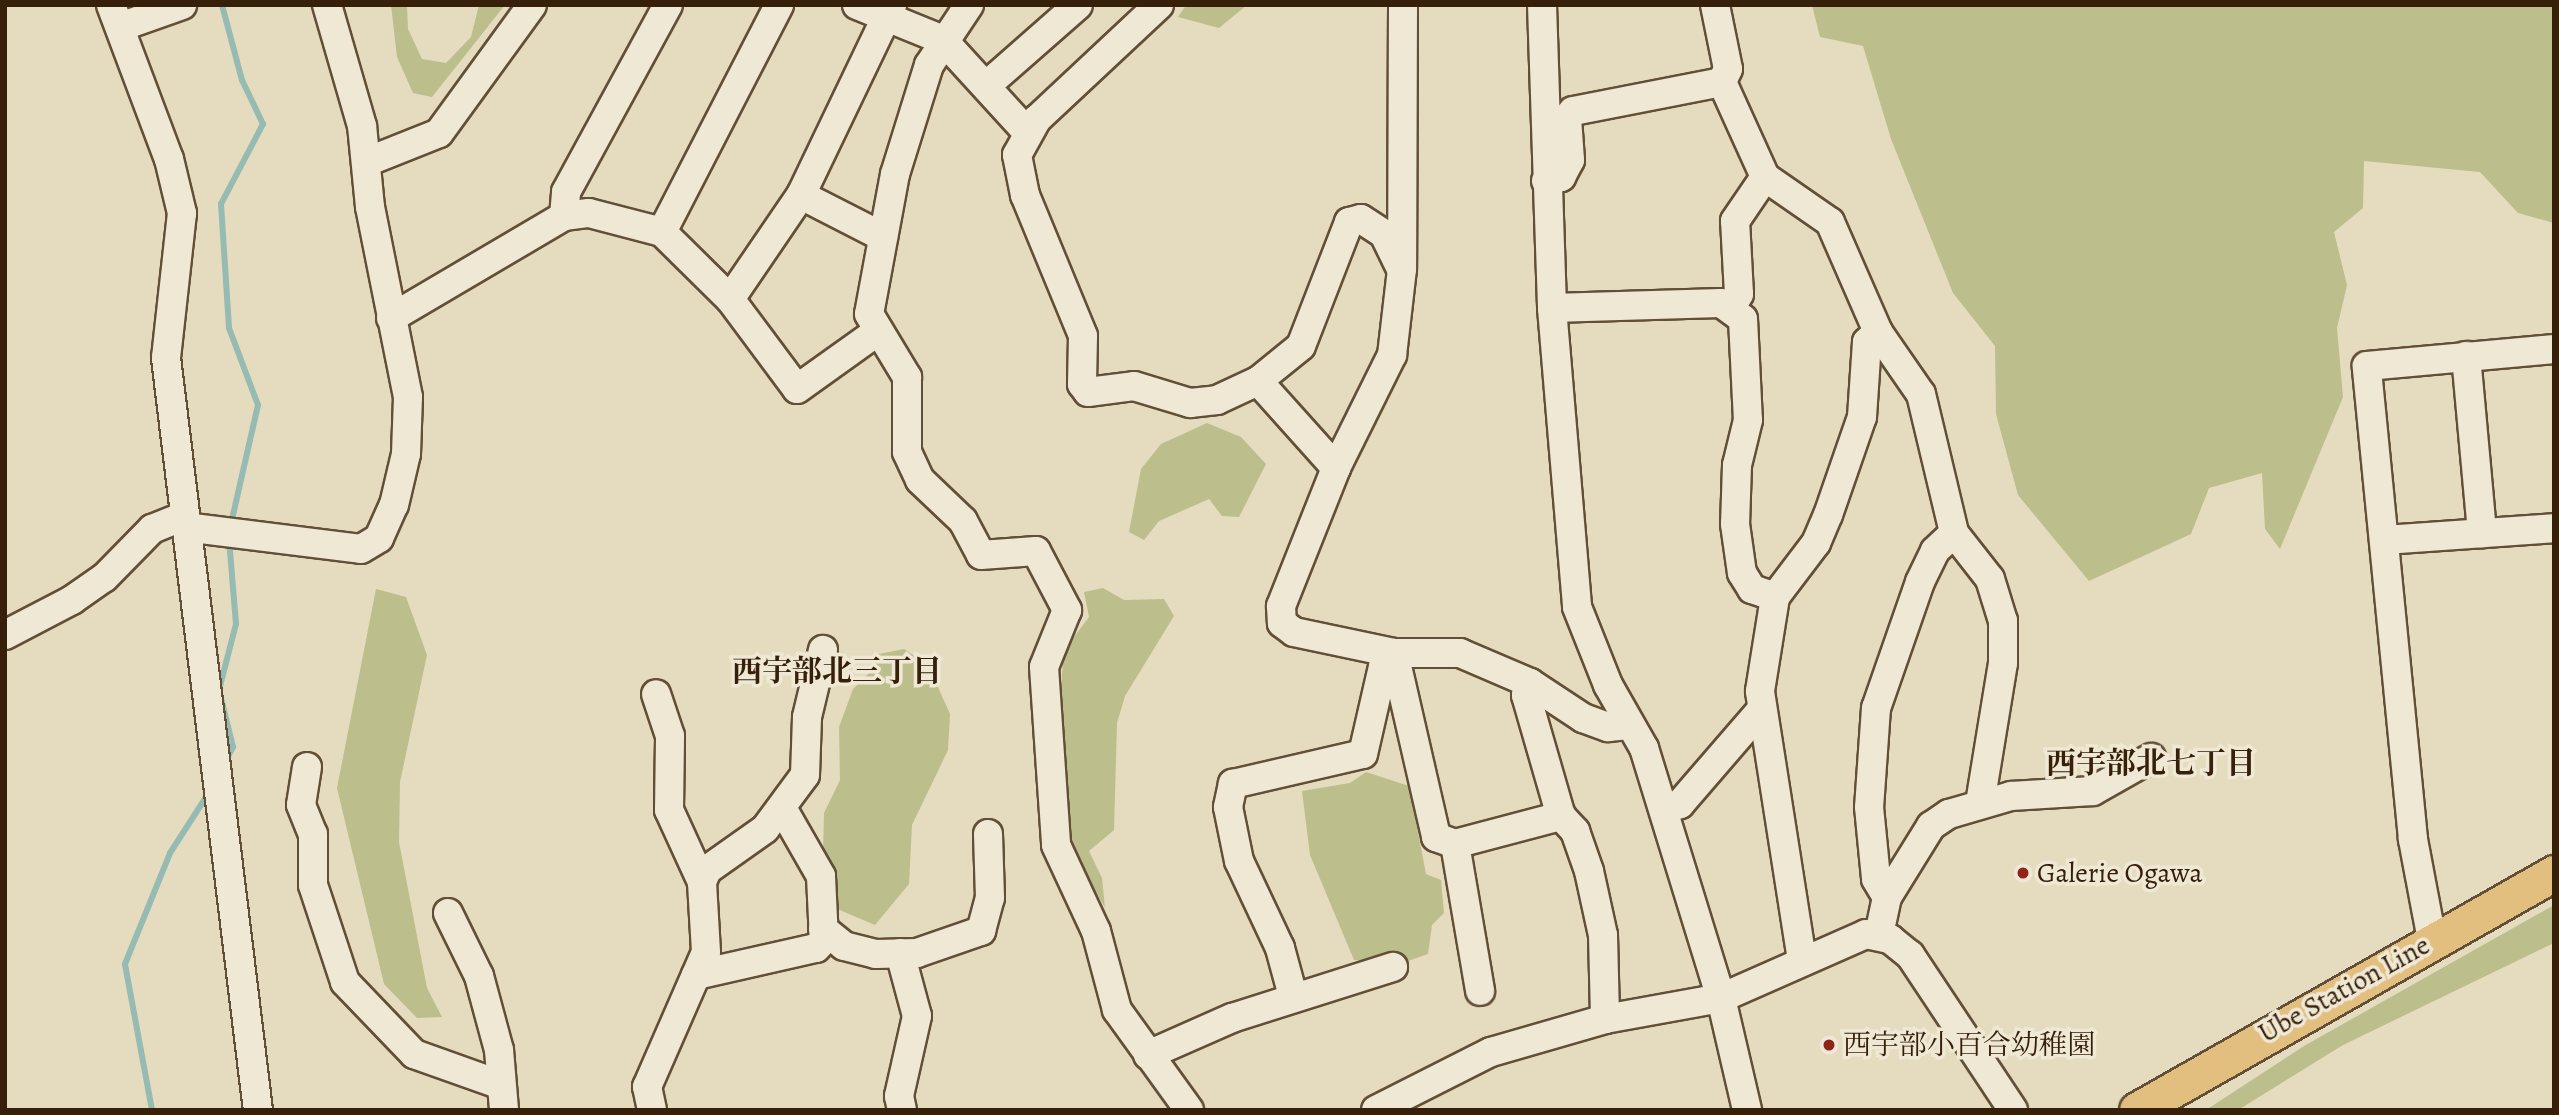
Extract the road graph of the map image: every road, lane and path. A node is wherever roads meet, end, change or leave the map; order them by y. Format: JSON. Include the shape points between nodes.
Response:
{"nodes":[{"id":1,"x":182,"y":5,"type":"edge"},
{"id":2,"x":327,"y":5,"type":"edge"},
{"id":3,"x":532,"y":5,"type":"edge"},
{"id":4,"x":668,"y":5,"type":"edge"},
{"id":5,"x":779,"y":5,"type":"edge"},
{"id":6,"x":857,"y":5,"type":"edge"},
{"id":7,"x":969,"y":5,"type":"edge"},
{"id":8,"x":1078,"y":5,"type":"edge"},
{"id":9,"x":1159,"y":5,"type":"edge"},
{"id":10,"x":1403,"y":5,"type":"edge"},
{"id":11,"x":1542,"y":5,"type":"edge"},
{"id":12,"x":1715,"y":5,"type":"edge"},
{"id":13,"x":891,"y":12,"type":"edge"},
{"id":14,"x":116,"y":16,"type":"edge"},
{"id":15,"x":943,"y":40,"type":"junction"},
{"id":16,"x":1722,"y":82,"type":"junction"},
{"id":17,"x":987,"y":85,"type":"junction"},
{"id":18,"x":1027,"y":132,"type":"junction"},
{"id":19,"x":369,"y":161,"type":"junction"},
{"id":20,"x":1765,"y":177,"type":"junction"},
{"id":21,"x":1546,"y":181,"type":"junction"},
{"id":22,"x":802,"y":195,"type":"junction"},
{"id":23,"x":564,"y":216,"type":"junction"},
{"id":24,"x":662,"y":232,"type":"junction"},
{"id":25,"x":883,"y":237,"type":"junction"},
{"id":26,"x":1402,"y":269,"type":"junction"},
{"id":27,"x":730,"y":299,"type":"junction"},
{"id":28,"x":1732,"y":306,"type":"junction"},
{"id":29,"x":1552,"y":308,"type":"junction"},
{"id":30,"x":391,"y":318,"type":"junction"},
{"id":31,"x":878,"y":331,"type":"junction"},
{"id":32,"x":1878,"y":332,"type":"junction"},
{"id":33,"x":2554,"y":349,"type":"edge"},
{"id":34,"x":2466,"y":356,"type":"junction"},
{"id":35,"x":1258,"y":381,"type":"junction"},
{"id":36,"x":1336,"y":468,"type":"junction"},
{"id":37,"x":184,"y":521,"type":"junction"},
{"id":38,"x":2554,"y":527,"type":"edge"},
{"id":39,"x":1954,"y":533,"type":"junction"},
{"id":40,"x":2482,"y":533,"type":"junction"},
{"id":41,"x":2384,"y":540,"type":"junction"},
{"id":42,"x":1775,"y":597,"type":"junction"},
{"id":43,"x":5,"y":635,"type":"edge"},
{"id":44,"x":823,"y":650,"type":"dead end"},
{"id":45,"x":1394,"y":653,"type":"junction"},
{"id":46,"x":1530,"y":684,"type":"junction"},
{"id":47,"x":656,"y":694,"type":"dead end"},
{"id":48,"x":1760,"y":710,"type":"junction"},
{"id":49,"x":1629,"y":725,"type":"junction"},
{"id":50,"x":2151,"y":758,"type":"dead end"},
{"id":51,"x":307,"y":767,"type":"dead end"},
{"id":52,"x":1980,"y":804,"type":"junction"},
{"id":53,"x":782,"y":808,"type":"junction"},
{"id":54,"x":1664,"y":809,"type":"junction"},
{"id":55,"x":1561,"y":816,"type":"junction"},
{"id":56,"x":988,"y":834,"type":"dead end"},
{"id":57,"x":1455,"y":844,"type":"junction"},
{"id":58,"x":2554,"y":873,"type":"edge"},
{"id":59,"x":702,"y":882,"type":"junction"},
{"id":60,"x":1887,"y":897,"type":"junction"},
{"id":61,"x":448,"y":913,"type":"dead end"},
{"id":62,"x":823,"y":929,"type":"junction"},
{"id":63,"x":1879,"y":936,"type":"junction"},
{"id":64,"x":2432,"y":940,"type":"junction"},
{"id":65,"x":900,"y":953,"type":"junction"},
{"id":66,"x":1802,"y":960,"type":"junction"},
{"id":67,"x":1393,"y":967,"type":"dead end"},
{"id":68,"x":696,"y":975,"type":"junction"},
{"id":69,"x":1480,"y":991,"type":"dead end"},
{"id":70,"x":1293,"y":996,"type":"junction"},
{"id":71,"x":1721,"y":998,"type":"junction"},
{"id":72,"x":1605,"y":1020,"type":"junction"},
{"id":73,"x":1148,"y":1055,"type":"junction"},
{"id":74,"x":502,"y":1098,"type":"edge"},
{"id":75,"x":258,"y":1110,"type":"edge"},
{"id":76,"x":652,"y":1110,"type":"edge"},
{"id":77,"x":902,"y":1110,"type":"edge"},
{"id":78,"x":1189,"y":1110,"type":"edge"},
{"id":79,"x":1376,"y":1110,"type":"edge"},
{"id":80,"x":1747,"y":1110,"type":"edge"},
{"id":81,"x":2013,"y":1110,"type":"edge"},
{"id":82,"x":2137,"y":1110,"type":"edge"}],
"edges":[{"from":1,"to":14,"type":"street"},
{"from":2,"to":19,"type":"street"},
{"from":3,"to":19,"type":"street","via":[[439,133]]},
{"from":4,"to":23,"type":"street","via":[[566,192]]},
{"from":5,"to":24,"type":"street"},
{"from":6,"to":13,"type":"street"},
{"from":7,"to":15,"type":"street"},
{"from":8,"to":17,"type":"street"},
{"from":9,"to":18,"type":"street"},
{"from":10,"to":26,"type":"street"},
{"from":11,"to":21,"type":"street"},
{"from":12,"to":16,"type":"street","via":[[1728,69]]},
{"from":13,"to":15,"type":"street"},
{"from":13,"to":22,"type":"street"},
{"from":14,"to":37,"type":"street","via":[[175,177],[182,214],[166,358]]},
{"from":15,"to":17,"type":"street"},
{"from":15,"to":25,"type":"street","via":[[895,174]]},
{"from":16,"to":20,"type":"street"},
{"from":16,"to":21,"type":"street","via":[[1573,111],[1567,118],[1570,160],[1561,177]]},
{"from":17,"to":18,"type":"street"},
{"from":18,"to":35,"type":"street","via":[[1017,155],[1019,177],[1083,336],[1082,384],[1088,392],[1134,386],[1190,403],[1217,400]]},
{"from":19,"to":30,"type":"street","via":[[370,207]]},
{"from":20,"to":28,"type":"street","via":[[1735,221],[1739,294]]},
{"from":20,"to":32,"type":"street","via":[[1830,222]]},
{"from":21,"to":29,"type":"street"},
{"from":22,"to":25,"type":"street"},
{"from":22,"to":27,"type":"street"},
{"from":23,"to":24,"type":"street","via":[[619,217]]},
{"from":23,"to":30,"type":"street"},
{"from":24,"to":27,"type":"street"},
{"from":25,"to":31,"type":"street","via":[[869,314]]},
{"from":26,"to":35,"type":"street","via":[[1384,234],[1361,219],[1349,222],[1301,346]]},
{"from":26,"to":36,"type":"street","via":[[1392,355]]},
{"from":27,"to":31,"type":"street","via":[[797,389]]},
{"from":28,"to":29,"type":"street"},
{"from":28,"to":42,"type":"street","via":[[1745,327],[1749,379],[1737,477],[1742,573],[1752,589]]},
{"from":29,"to":49,"type":"street","via":[[1577,607]]},
{"from":30,"to":37,"type":"street","via":[[408,397],[406,454],[379,538],[361,549],[332,548]]},
{"from":31,"to":73,"type":"street","via":[[907,377],[907,452],[920,480],[963,521],[981,555],[1036,551],[1067,610],[1044,667],[1056,845],[1096,930],[1117,1010]]},
{"from":32,"to":39,"type":"street","via":[[1921,394]]},
{"from":32,"to":42,"type":"street","via":[[1867,342],[1862,417],[1828,515],[1816,543]]},
{"from":33,"to":34,"type":"street"},
{"from":34,"to":40,"type":"street"},
{"from":34,"to":41,"type":"street","via":[[2367,366]]},
{"from":35,"to":36,"type":"street"},
{"from":36,"to":45,"type":"street","via":[[1281,606],[1282,623],[1294,632],[1361,651]]},
{"from":37,"to":43,"type":"street","via":[[152,529],[104,578]]},
{"from":37,"to":75,"type":"street"},
{"from":38,"to":40,"type":"street"},
{"from":39,"to":52,"type":"street","via":[[1990,579],[2003,621],[2003,663]]},
{"from":39,"to":60,"type":"street","via":[[1925,572],[1876,708],[1869,807],[1876,879]]},
{"from":40,"to":41,"type":"street"},
{"from":41,"to":64,"type":"street","via":[[2413,839]]},
{"from":42,"to":48,"type":"street"},
{"from":44,"to":53,"type":"street","via":[[807,717],[805,775]]},
{"from":45,"to":46,"type":"street","via":[[1460,653]]},
{"from":45,"to":57,"type":"street","via":[[1436,838]]},
{"from":45,"to":70,"type":"street","via":[[1383,667],[1363,754],[1233,784],[1228,807],[1239,862],[1280,948]]},
{"from":46,"to":49,"type":"street","via":[[1583,718],[1608,727]]},
{"from":46,"to":55,"type":"street","via":[[1526,695]]},
{"from":47,"to":59,"type":"street","via":[[670,736],[673,831]]},
{"from":48,"to":54,"type":"street","via":[[1680,804]]},
{"from":48,"to":66,"type":"street"},
{"from":49,"to":54,"type":"street"},
{"from":50,"to":52,"type":"street","via":[[2093,791]]},
{"from":51,"to":74,"type":"street","via":[[301,805],[313,834],[313,885],[345,982],[414,1054]]},
{"from":52,"to":60,"type":"street","via":[[1931,826]]},
{"from":53,"to":59,"type":"street","via":[[765,829],[707,870]]},
{"from":53,"to":62,"type":"street","via":[[821,876]]},
{"from":54,"to":71,"type":"street"},
{"from":55,"to":57,"type":"street"},
{"from":55,"to":72,"type":"street","via":[[1575,831],[1592,884],[1603,935]]},
{"from":56,"to":65,"type":"street","via":[[990,898],[981,931]]},
{"from":57,"to":69,"type":"street"},
{"from":58,"to":64,"type":"main road","name":"Ube Station Line"},
{"from":59,"to":68,"type":"street","via":[[706,952]]},
{"from":60,"to":63,"type":"street"},
{"from":61,"to":74,"type":"street","via":[[479,976],[499,1050]]},
{"from":62,"to":65,"type":"street","via":[[844,946]]},
{"from":62,"to":68,"type":"street","via":[[816,947]]},
{"from":63,"to":66,"type":"street","via":[[1856,935]]},
{"from":63,"to":81,"type":"street","via":[[1910,955]]},
{"from":64,"to":82,"type":"main road","name":"Ube Station Line"},
{"from":65,"to":77,"type":"street","via":[[917,1016],[898,1096]]},
{"from":66,"to":71,"type":"street"},
{"from":67,"to":70,"type":"street"},
{"from":68,"to":76,"type":"street","via":[[647,1087]]},
{"from":70,"to":73,"type":"street"},
{"from":71,"to":72,"type":"street"},
{"from":71,"to":80,"type":"street"},
{"from":72,"to":79,"type":"street","via":[[1460,1064]]},
{"from":73,"to":78,"type":"street"}]}
